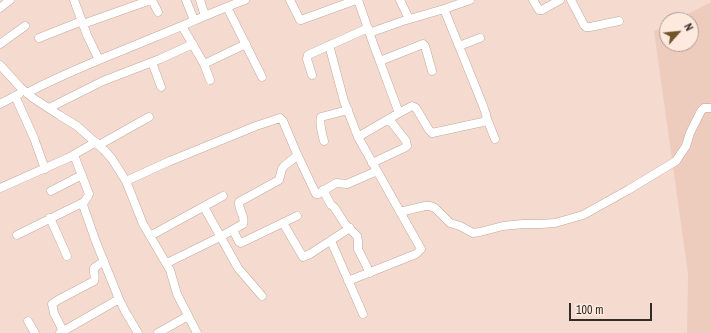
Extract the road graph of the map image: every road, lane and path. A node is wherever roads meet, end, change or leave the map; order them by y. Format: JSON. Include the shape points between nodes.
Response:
{"nodes":[{"id":1,"x":10,"y":0,"type":"edge"},
{"id":2,"x":74,"y":0,"type":"edge"},
{"id":3,"x":186,"y":0,"type":"edge"},
{"id":4,"x":200,"y":0,"type":"edge"},
{"id":5,"x":246,"y":0,"type":"edge"},
{"id":6,"x":290,"y":0,"type":"edge"},
{"id":7,"x":357,"y":0,"type":"edge"},
{"id":8,"x":400,"y":0,"type":"edge"},
{"id":9,"x":470,"y":0,"type":"edge"},
{"id":10,"x":533,"y":0,"type":"edge"},
{"id":11,"x":560,"y":0,"type":"edge"},
{"id":12,"x":572,"y":0,"type":"edge"},
{"id":13,"x":227,"y":7,"type":"junction"},
{"id":14,"x":0,"y":8,"type":"edge"},
{"id":15,"x":444,"y":9,"type":"junction"},
{"id":16,"x":158,"y":12,"type":"dead end"},
{"id":17,"x":205,"y":16,"type":"junction"},
{"id":18,"x":409,"y":19,"type":"junction"},
{"id":19,"x":194,"y":20,"type":"junction"},
{"id":20,"x":620,"y":21,"type":"dead end"},
{"id":21,"x":82,"y":23,"type":"junction"},
{"id":22,"x":26,"y":26,"type":"dead end"},
{"id":23,"x":182,"y":26,"type":"junction"},
{"id":24,"x":369,"y":30,"type":"junction"},
{"id":25,"x":39,"y":38,"type":"dead end"},
{"id":26,"x":480,"y":38,"type":"dead end"},
{"id":27,"x":0,"y":44,"type":"edge"},
{"id":28,"x":193,"y":44,"type":"junction"},
{"id":29,"x":246,"y":44,"type":"junction"},
{"id":30,"x":329,"y":45,"type":"junction"},
{"id":31,"x":459,"y":46,"type":"junction"},
{"id":32,"x":98,"y":60,"type":"junction"},
{"id":33,"x":380,"y":61,"type":"junction"},
{"id":34,"x":152,"y":62,"type":"junction"},
{"id":35,"x":204,"y":64,"type":"junction"},
{"id":36,"x":0,"y":65,"type":"edge"},
{"id":37,"x":432,"y":71,"type":"dead end"},
{"id":38,"x":312,"y":75,"type":"dead end"},
{"id":39,"x":262,"y":77,"type":"dead end"},
{"id":40,"x":210,"y":80,"type":"dead end"},
{"id":41,"x":161,"y":87,"type":"dead end"},
{"id":42,"x":25,"y":92,"type":"junction"},
{"id":43,"x":15,"y":96,"type":"junction"},
{"id":44,"x":0,"y":104,"type":"edge"},
{"id":45,"x":49,"y":108,"type":"junction"},
{"id":46,"x":711,"y":108,"type":"edge"},
{"id":47,"x":348,"y":110,"type":"junction"},
{"id":48,"x":399,"y":113,"type":"junction"},
{"id":49,"x":149,"y":117,"type":"dead end"},
{"id":50,"x":389,"y":119,"type":"junction"},
{"id":51,"x":487,"y":119,"type":"junction"},
{"id":52,"x":358,"y":137,"type":"junction"},
{"id":53,"x":495,"y":139,"type":"dead end"},
{"id":54,"x":324,"y":141,"type":"dead end"},
{"id":55,"x":97,"y":144,"type":"junction"},
{"id":56,"x":74,"y":155,"type":"junction"},
{"id":57,"x":298,"y":156,"type":"junction"},
{"id":58,"x":372,"y":163,"type":"junction"},
{"id":59,"x":44,"y":169,"type":"junction"},
{"id":60,"x":377,"y":171,"type":"junction"},
{"id":61,"x":82,"y":175,"type":"junction"},
{"id":62,"x":126,"y":181,"type":"junction"},
{"id":63,"x":0,"y":188,"type":"edge"},
{"id":64,"x":324,"y":190,"type":"junction"},
{"id":65,"x":51,"y":191,"type":"dead end"},
{"id":66,"x":223,"y":196,"type":"dead end"},
{"id":67,"x":84,"y":202,"type":"junction"},
{"id":68,"x":204,"y":207,"type":"junction"},
{"id":69,"x":400,"y":212,"type":"junction"},
{"id":70,"x":297,"y":216,"type":"dead end"},
{"id":71,"x":50,"y":218,"type":"junction"},
{"id":72,"x":283,"y":223,"type":"junction"},
{"id":73,"x":350,"y":228,"type":"junction"},
{"id":74,"x":233,"y":230,"type":"junction"},
{"id":75,"x":17,"y":235,"type":"dead end"},
{"id":76,"x":150,"y":236,"type":"junction"},
{"id":77,"x":220,"y":237,"type":"junction"},
{"id":78,"x":331,"y":241,"type":"junction"},
{"id":79,"x":67,"y":256,"type":"dead end"},
{"id":80,"x":104,"y":261,"type":"junction"},
{"id":81,"x":167,"y":263,"type":"junction"},
{"id":82,"x":370,"y":273,"type":"junction"},
{"id":83,"x":348,"y":281,"type":"junction"},
{"id":84,"x":262,"y":296,"type":"dead end"},
{"id":85,"x":119,"y":299,"type":"junction"},
{"id":86,"x":363,"y":314,"type":"dead end"},
{"id":87,"x":188,"y":316,"type":"junction"},
{"id":88,"x":28,"y":321,"type":"dead end"},
{"id":89,"x":61,"y":332,"type":"edge"},
{"id":90,"x":35,"y":333,"type":"edge"},
{"id":91,"x":138,"y":333,"type":"edge"},
{"id":92,"x":158,"y":333,"type":"edge"},
{"id":93,"x":196,"y":333,"type":"edge"}],
"edges":[{"from":1,"to":14,"type":"street"},
{"from":2,"to":21,"type":"street"},
{"from":3,"to":19,"type":"street"},
{"from":4,"to":17,"type":"street"},
{"from":5,"to":13,"type":"street"},
{"from":6,"to":7,"type":"street","via":[[300,20]]},
{"from":7,"to":24,"type":"street"},
{"from":8,"to":18,"type":"street"},
{"from":9,"to":15,"type":"street"},
{"from":10,"to":11,"type":"street","via":[[537,8],[542,10]]},
{"from":12,"to":20,"type":"street","via":[[586,27]]},
{"from":13,"to":17,"type":"street"},
{"from":13,"to":29,"type":"street"},
{"from":15,"to":18,"type":"street"},
{"from":15,"to":31,"type":"street"},
{"from":16,"to":21,"type":"street","via":[[153,2],[148,1]]},
{"from":17,"to":19,"type":"street"},
{"from":18,"to":24,"type":"street"},
{"from":19,"to":23,"type":"street"},
{"from":21,"to":25,"type":"street"},
{"from":21,"to":32,"type":"street"},
{"from":22,"to":27,"type":"street"},
{"from":23,"to":28,"type":"street"},
{"from":23,"to":32,"type":"street"},
{"from":24,"to":30,"type":"street"},
{"from":24,"to":33,"type":"street"},
{"from":26,"to":31,"type":"street"},
{"from":28,"to":34,"type":"street"},
{"from":28,"to":35,"type":"street"},
{"from":29,"to":35,"type":"street"},
{"from":29,"to":39,"type":"street"},
{"from":30,"to":38,"type":"street","via":[[308,55]]},
{"from":30,"to":47,"type":"street"},
{"from":31,"to":51,"type":"street"},
{"from":32,"to":42,"type":"street"},
{"from":33,"to":37,"type":"street","via":[[422,44],[425,46]]},
{"from":33,"to":48,"type":"street"},
{"from":34,"to":41,"type":"street"},
{"from":34,"to":45,"type":"street","via":[[103,81]]},
{"from":35,"to":40,"type":"street"},
{"from":36,"to":42,"type":"street"},
{"from":42,"to":43,"type":"street"},
{"from":42,"to":45,"type":"street"},
{"from":43,"to":44,"type":"street"},
{"from":43,"to":59,"type":"street","via":[[34,138]]},
{"from":45,"to":55,"type":"street","via":[[77,126]]},
{"from":46,"to":69,"type":"street","via":[[702,109],[686,146],[674,163],[583,215],[555,223],[502,226],[473,233],[450,223],[430,206]]},
{"from":47,"to":52,"type":"street"},
{"from":47,"to":54,"type":"street","via":[[321,117]]},
{"from":48,"to":50,"type":"street"},
{"from":48,"to":51,"type":"street","via":[[414,106],[428,130],[432,132]]},
{"from":49,"to":55,"type":"street"},
{"from":50,"to":52,"type":"street"},
{"from":50,"to":58,"type":"street","via":[[407,146]]},
{"from":51,"to":53,"type":"street"},
{"from":52,"to":58,"type":"street"},
{"from":55,"to":56,"type":"street"},
{"from":55,"to":62,"type":"street","via":[[112,159]]},
{"from":56,"to":59,"type":"street"},
{"from":56,"to":61,"type":"street"},
{"from":57,"to":62,"type":"street","via":[[280,118]]},
{"from":57,"to":64,"type":"street","via":[[315,192],[318,194]]},
{"from":57,"to":74,"type":"street","via":[[284,166],[279,180],[240,202],[244,222]]},
{"from":58,"to":60,"type":"street"},
{"from":59,"to":63,"type":"street"},
{"from":60,"to":64,"type":"street","via":[[346,184],[336,183]]},
{"from":60,"to":69,"type":"street"},
{"from":61,"to":65,"type":"street"},
{"from":61,"to":67,"type":"street","via":[[89,194]]},
{"from":62,"to":76,"type":"street"},
{"from":64,"to":73,"type":"street","via":[[331,205]]},
{"from":66,"to":68,"type":"street"},
{"from":67,"to":71,"type":"street"},
{"from":67,"to":80,"type":"street"},
{"from":68,"to":76,"type":"street"},
{"from":68,"to":77,"type":"street"},
{"from":69,"to":82,"type":"street","via":[[421,250]]},
{"from":70,"to":72,"type":"street"},
{"from":71,"to":75,"type":"street"},
{"from":71,"to":79,"type":"street"},
{"from":72,"to":74,"type":"street","via":[[241,243]]},
{"from":72,"to":78,"type":"street","via":[[303,257]]},
{"from":73,"to":78,"type":"street"},
{"from":73,"to":82,"type":"street","via":[[358,238],[358,249]]},
{"from":74,"to":77,"type":"street"},
{"from":76,"to":81,"type":"street"},
{"from":77,"to":81,"type":"street"},
{"from":77,"to":84,"type":"street","via":[[238,268]]},
{"from":78,"to":83,"type":"street"},
{"from":80,"to":85,"type":"street"},
{"from":80,"to":89,"type":"street","via":[[94,268],[94,280],[52,304]]},
{"from":81,"to":87,"type":"street","via":[[177,294]]},
{"from":82,"to":83,"type":"street"},
{"from":83,"to":86,"type":"street"},
{"from":85,"to":89,"type":"street"},
{"from":85,"to":91,"type":"street"},
{"from":87,"to":92,"type":"street"},
{"from":87,"to":93,"type":"street"},
{"from":88,"to":90,"type":"street"}]}
